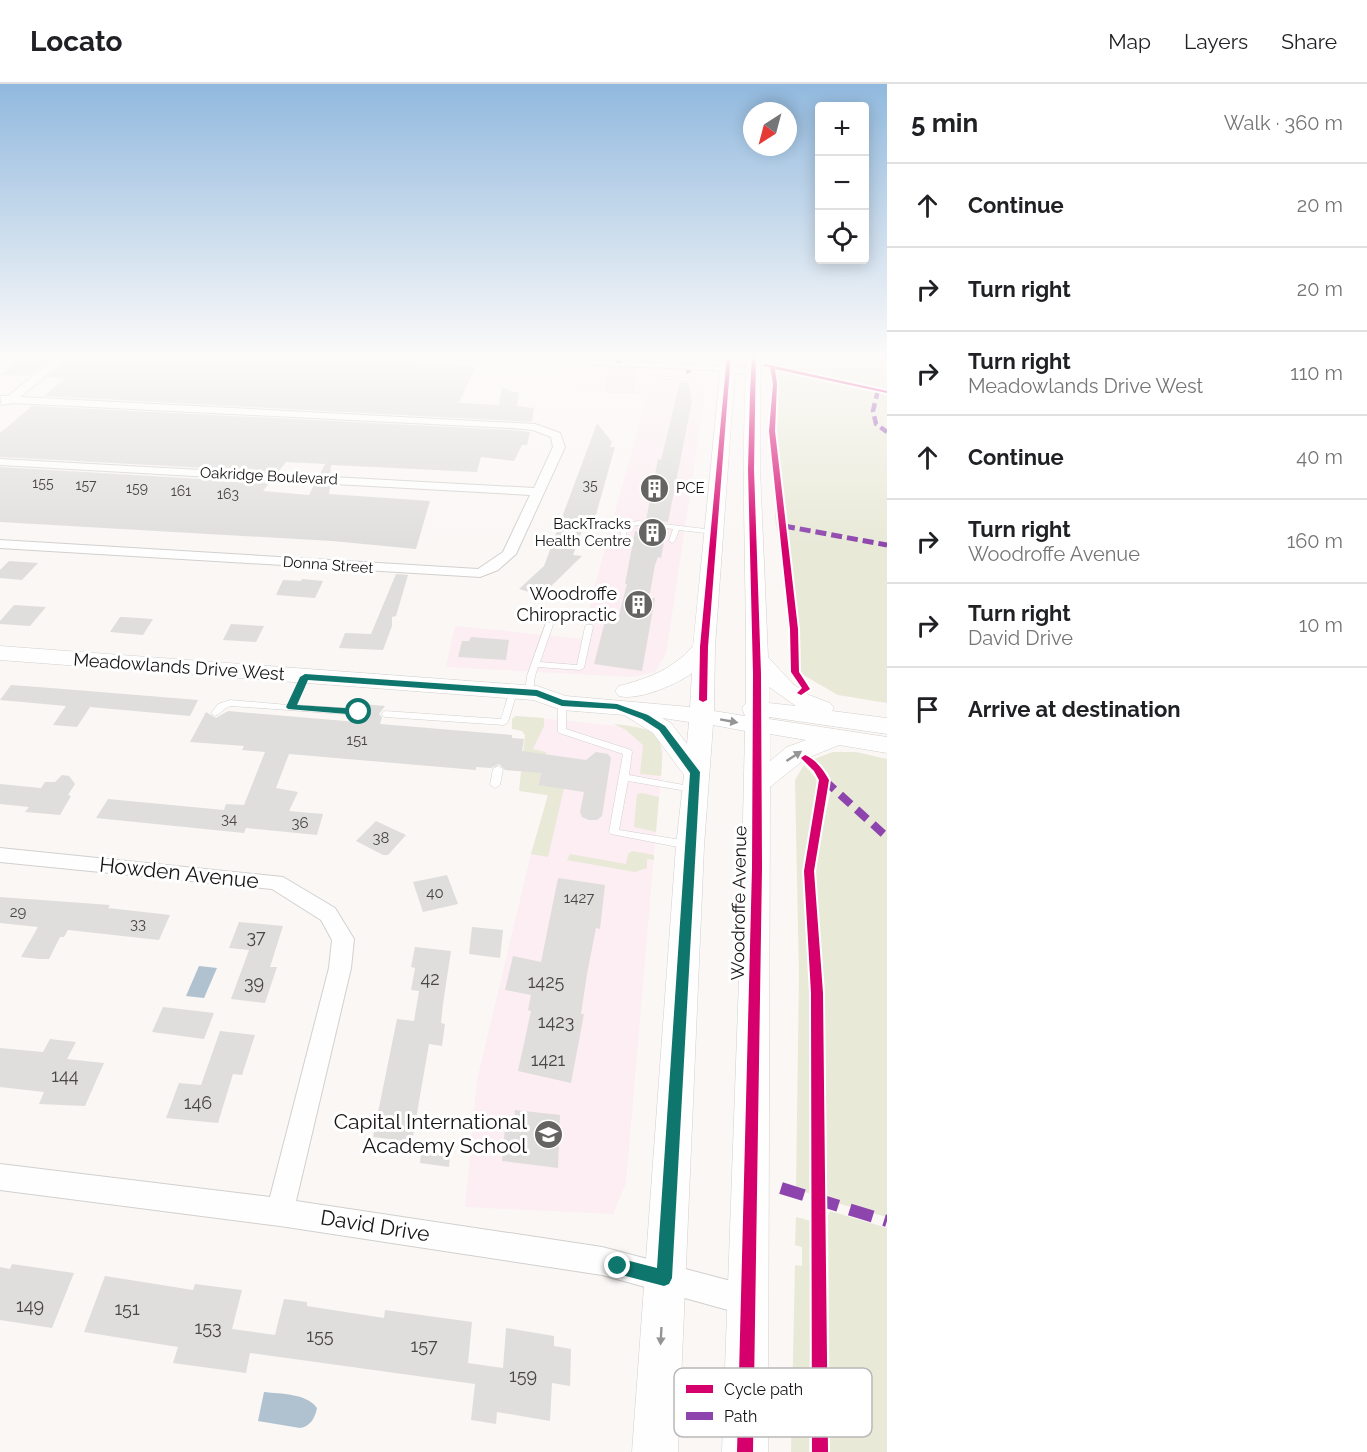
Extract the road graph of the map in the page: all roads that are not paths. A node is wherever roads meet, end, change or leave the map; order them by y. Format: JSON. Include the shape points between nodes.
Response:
{"nodes":[{"id":1,"x":407,"y":419,"type":"edge"},
{"id":2,"x":724,"y":419,"type":"edge"},
{"id":3,"x":750,"y":419,"type":"edge"},
{"id":4,"x":0,"y":462,"type":"edge"},
{"id":5,"x":538,"y":492,"type":"junction"},
{"id":6,"x":677,"y":527,"type":"junction"},
{"id":7,"x":714,"y":532,"type":"junction"},
{"id":8,"x":623,"y":537,"type":"dead end"},
{"id":9,"x":672,"y":541,"type":"dead end"},
{"id":10,"x":0,"y":544,"type":"edge"},
{"id":11,"x":549,"y":625,"type":"dead end"},
{"id":12,"x":589,"y":627,"type":"dead end"},
{"id":13,"x":704,"y":647,"type":"junction"},
{"id":14,"x":0,"y":653,"type":"edge"},
{"id":15,"x":757,"y":658,"type":"junction"},
{"id":16,"x":536,"y":664,"type":"junction"},
{"id":17,"x":305,"y":677,"type":"junction"},
{"id":18,"x":526,"y":692,"type":"junction"},
{"id":19,"x":622,"y":699,"type":"junction"},
{"id":20,"x":562,"y":703,"type":"junction"},
{"id":21,"x":291,"y":707,"type":"junction"},
{"id":22,"x":703,"y":708,"type":"junction"},
{"id":23,"x":359,"y":712,"type":"dead end"},
{"id":24,"x":215,"y":713,"type":"dead end"},
{"id":25,"x":385,"y":714,"type":"dead end"},
{"id":26,"x":757,"y":718,"type":"junction"},
{"id":27,"x":504,"y":722,"type":"junction"},
{"id":28,"x":887,"y":725,"type":"edge"},
{"id":29,"x":502,"y":734,"type":"dead end"},
{"id":30,"x":836,"y":738,"type":"junction"},
{"id":31,"x":887,"y":745,"type":"edge"},
{"id":32,"x":498,"y":769,"type":"dead end"},
{"id":33,"x":624,"y":777,"type":"junction"},
{"id":34,"x":695,"y":781,"type":"junction"},
{"id":35,"x":757,"y":784,"type":"junction"},
{"id":36,"x":495,"y":785,"type":"dead end"},
{"id":37,"x":690,"y":846,"type":"junction"},
{"id":38,"x":0,"y":855,"type":"edge"},
{"id":39,"x":0,"y":1177,"type":"edge"},
{"id":40,"x":280,"y":1212,"type":"junction"},
{"id":41,"x":664,"y":1278,"type":"junction"},
{"id":42,"x":746,"y":1300,"type":"junction"},
{"id":43,"x":746,"y":1368,"type":"edge"},
{"id":44,"x":745,"y":1437,"type":"edge"},
{"id":45,"x":655,"y":1452,"type":"edge"},
{"id":46,"x":745,"y":1452,"type":"edge"}],
"edges":[{"from":1,"to":5,"type":"street","name":"Donna Street","via":[[512,424],[548,430],[556,435],[559,447]]},
{"from":2,"to":7,"type":"main road"},
{"from":3,"to":15,"type":"main road","name":"Woodroffe Avenue"},
{"from":4,"to":5,"type":"street","name":"Oakridge Boulevard"},
{"from":5,"to":10,"type":"street","name":"Donna Street","via":[[509,554],[480,573]]},
{"from":6,"to":7,"type":"lane"},
{"from":6,"to":8,"type":"lane","via":[[625,525]]},
{"from":6,"to":9,"type":"lane"},
{"from":7,"to":13,"type":"main road"},
{"from":11,"to":16,"type":"lane"},
{"from":12,"to":16,"type":"lane","via":[[580,668]]},
{"from":13,"to":19,"type":"main road","via":[[670,679]]},
{"from":13,"to":22,"type":"main road"},
{"from":14,"to":17,"type":"main road","name":"Meadowlands Drive West"},
{"from":15,"to":26,"type":"main road","name":"Woodroffe Avenue"},
{"from":15,"to":28,"type":"main road","via":[[794,698]]},
{"from":16,"to":18,"type":"lane"},
{"from":17,"to":18,"type":"main road","name":"Meadowlands Drive West"},
{"from":17,"to":21,"type":"lane"},
{"from":18,"to":19,"type":"main road","name":"Meadowlands Drive West","via":[[559,686]]},
{"from":18,"to":20,"type":"main road","name":"Meadowlands Drive West"},
{"from":18,"to":27,"type":"lane"},
{"from":19,"to":20,"type":"main road","name":"Meadowlands Drive West"},
{"from":19,"to":22,"type":"main road","name":"Meadowlands Drive West"},
{"from":19,"to":34,"type":"main road","via":[[662,728]]},
{"from":20,"to":33,"type":"lane","via":[[562,731],[628,752]]},
{"from":21,"to":23,"type":"lane"},
{"from":21,"to":24,"type":"lane","via":[[230,703]]},
{"from":22,"to":26,"type":"main road","name":"Meadowlands Drive West"},
{"from":22,"to":34,"type":"main road"},
{"from":25,"to":27,"type":"lane"},
{"from":26,"to":28,"type":"main road"},
{"from":26,"to":30,"type":"main road"},
{"from":26,"to":35,"type":"main road","name":"Woodroffe Avenue"},
{"from":27,"to":29,"type":"lane"},
{"from":30,"to":31,"type":"main road"},
{"from":35,"to":30,"type":"main road","one_way":true,"via":[[796,753]]},
{"from":32,"to":36,"type":"lane"},
{"from":33,"to":34,"type":"lane"},
{"from":33,"to":37,"type":"lane","via":[[614,832]]},
{"from":34,"to":37,"type":"main road"},
{"from":35,"to":42,"type":"main road","name":"Woodroffe Avenue"},
{"from":37,"to":41,"type":"main road"},
{"from":38,"to":40,"type":"street","name":"Howden Avenue","via":[[276,882],[328,914],[343,939],[340,968]]},
{"from":39,"to":40,"type":"street","name":"David Drive"},
{"from":40,"to":41,"type":"street","name":"David Drive","via":[[602,1261]]},
{"from":41,"to":42,"type":"street","name":"David Drive"},
{"from":41,"to":45,"type":"main road","one_way":true},
{"from":42,"to":43,"type":"main road","name":"Woodroffe Avenue"},
{"from":44,"to":46,"type":"main road","name":"Woodroffe Avenue"}]}
